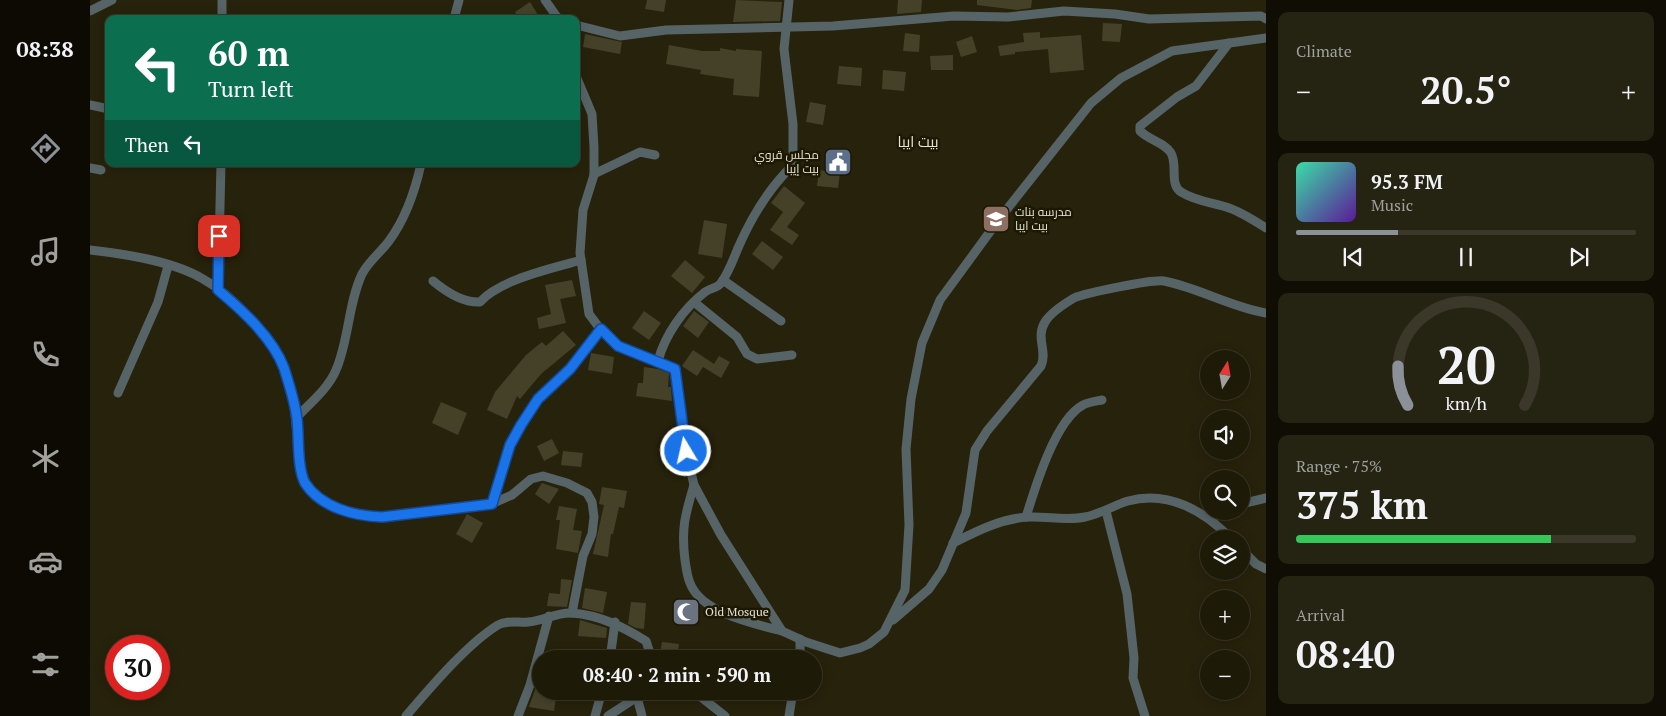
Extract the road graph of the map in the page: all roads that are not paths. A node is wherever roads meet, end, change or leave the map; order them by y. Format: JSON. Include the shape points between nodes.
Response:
{"nodes":[{"id":1,"x":112,"y":0,"type":"edge"},
{"id":2,"x":222,"y":0,"type":"edge"},
{"id":3,"x":458,"y":0,"type":"edge"},
{"id":4,"x":544,"y":0,"type":"edge"},
{"id":5,"x":789,"y":0,"type":"edge"},
{"id":6,"x":90,"y":11,"type":"edge"},
{"id":7,"x":222,"y":15,"type":"edge"},
{"id":8,"x":455,"y":15,"type":"edge"},
{"id":9,"x":556,"y":15,"type":"edge"},
{"id":10,"x":1266,"y":19,"type":"edge"},
{"id":11,"x":580,"y":26,"type":"edge"},
{"id":12,"x":788,"y":26,"type":"junction"},
{"id":13,"x":1266,"y":38,"type":"edge"},
{"id":14,"x":1229,"y":43,"type":"junction"},
{"id":15,"x":580,"y":86,"type":"edge"},
{"id":16,"x":90,"y":105,"type":"edge"},
{"id":17,"x":105,"y":108,"type":"edge"},
{"id":18,"x":655,"y":155,"type":"dead end"},
{"id":19,"x":221,"y":167,"type":"edge"},
{"id":20,"x":420,"y":167,"type":"edge"},
{"id":21,"x":90,"y":168,"type":"edge"},
{"id":22,"x":101,"y":170,"type":"dead end"},
{"id":23,"x":594,"y":174,"type":"junction"},
{"id":24,"x":1266,"y":228,"type":"edge"},
{"id":25,"x":90,"y":250,"type":"edge"},
{"id":26,"x":581,"y":260,"type":"junction"},
{"id":27,"x":168,"y":266,"type":"junction"},
{"id":28,"x":723,"y":280,"type":"junction"},
{"id":29,"x":433,"y":281,"type":"dead end"},
{"id":30,"x":218,"y":290,"type":"junction"},
{"id":31,"x":694,"y":302,"type":"junction"},
{"id":32,"x":1266,"y":313,"type":"edge"},
{"id":33,"x":781,"y":321,"type":"dead end"},
{"id":34,"x":601,"y":329,"type":"junction"},
{"id":35,"x":792,"y":355,"type":"dead end"},
{"id":36,"x":658,"y":361,"type":"junction"},
{"id":37,"x":118,"y":393,"type":"dead end"},
{"id":38,"x":1102,"y":400,"type":"dead end"},
{"id":39,"x":297,"y":417,"type":"junction"},
{"id":40,"x":694,"y":485,"type":"junction"},
{"id":41,"x":1266,"y":498,"type":"edge"},
{"id":42,"x":1250,"y":502,"type":"edge"},
{"id":43,"x":492,"y":504,"type":"junction"},
{"id":44,"x":1106,"y":511,"type":"junction"},
{"id":45,"x":1200,"y":512,"type":"edge"},
{"id":46,"x":1026,"y":517,"type":"junction"},
{"id":47,"x":1212,"y":520,"type":"edge"},
{"id":48,"x":1222,"y":530,"type":"edge"},
{"id":49,"x":952,"y":544,"type":"junction"},
{"id":50,"x":1250,"y":558,"type":"edge"},
{"id":51,"x":1266,"y":569,"type":"edge"},
{"id":52,"x":572,"y":613,"type":"junction"},
{"id":53,"x":549,"y":616,"type":"junction"},
{"id":54,"x":890,"y":621,"type":"junction"},
{"id":55,"x":615,"y":622,"type":"junction"},
{"id":56,"x":782,"y":631,"type":"junction"},
{"id":57,"x":800,"y":639,"type":"junction"},
{"id":58,"x":611,"y":650,"type":"edge"},
{"id":59,"x":649,"y":650,"type":"edge"},
{"id":60,"x":800,"y":650,"type":"edge"},
{"id":61,"x":599,"y":700,"type":"edge"},
{"id":62,"x":631,"y":700,"type":"edge"},
{"id":63,"x":641,"y":700,"type":"edge"},
{"id":64,"x":705,"y":700,"type":"edge"},
{"id":65,"x":792,"y":700,"type":"edge"},
{"id":66,"x":406,"y":716,"type":"edge"},
{"id":67,"x":518,"y":716,"type":"edge"},
{"id":68,"x":595,"y":716,"type":"edge"},
{"id":69,"x":608,"y":716,"type":"edge"},
{"id":70,"x":642,"y":716,"type":"edge"},
{"id":71,"x":725,"y":716,"type":"edge"},
{"id":72,"x":789,"y":716,"type":"edge"},
{"id":73,"x":1145,"y":716,"type":"edge"}],
"edges":[{"from":1,"to":6,"type":"street"},
{"from":2,"to":7,"type":"street"},
{"from":3,"to":8,"type":"street"},
{"from":4,"to":9,"type":"street"},
{"from":5,"to":12,"type":"street"},
{"from":10,"to":12,"type":"street","via":[[1254,16],[1149,19],[1064,12]]},
{"from":11,"to":12,"type":"street","via":[[620,36],[666,30]]},
{"from":12,"to":28,"type":"street","via":[[784,49],[793,124],[793,165],[771,189]]},
{"from":13,"to":14,"type":"street"},
{"from":14,"to":24,"type":"street","via":[[1196,86],[1140,126],[1140,132],[1170,152],[1175,185],[1181,192],[1231,208]]},
{"from":14,"to":54,"type":"street","via":[[1172,51],[1120,78],[1091,103],[940,300],[922,343],[911,399],[906,449],[909,525],[905,590]]},
{"from":15,"to":23,"type":"street","via":[[592,114]]},
{"from":16,"to":17,"type":"street"},
{"from":18,"to":23,"type":"street","via":[[640,152]]},
{"from":19,"to":30,"type":"street"},
{"from":20,"to":39,"type":"street","via":[[412,200],[403,218],[389,242],[363,272],[336,371]]},
{"from":21,"to":22,"type":"street"},
{"from":23,"to":26,"type":"street","via":[[583,210]]},
{"from":25,"to":27,"type":"street"},
{"from":26,"to":29,"type":"street","via":[[504,286],[473,303],[445,291]]},
{"from":26,"to":34,"type":"street","via":[[589,314]]},
{"from":27,"to":30,"type":"street","via":[[204,279]]},
{"from":27,"to":37,"type":"street","via":[[158,302]]},
{"from":28,"to":31,"type":"street"},
{"from":28,"to":33,"type":"street"},
{"from":30,"to":39,"type":"street","via":[[246,316],[283,365]]},
{"from":31,"to":35,"type":"street","via":[[737,337],[747,354],[756,359]]},
{"from":31,"to":36,"type":"street","via":[[668,335]]},
{"from":32,"to":49,"type":"street","via":[[1162,281],[1145,281],[1076,297],[1055,310],[1045,322],[1041,334],[1040,344],[1045,359],[1042,366],[975,450],[966,514]]},
{"from":34,"to":36,"type":"street","via":[[618,346]]},
{"from":34,"to":43,"type":"street","via":[[570,369],[538,399],[521,425],[510,445]]},
{"from":36,"to":40,"type":"street","via":[[675,369]]},
{"from":38,"to":46,"type":"street","via":[[1084,404],[1063,426],[1040,471]]},
{"from":39,"to":43,"type":"street","via":[[305,482],[317,496],[333,506],[382,517]]},
{"from":40,"to":56,"type":"street","via":[[721,535]]},
{"from":40,"to":56,"type":"street","via":[[683,524],[690,584],[701,598],[725,613],[749,624]]},
{"from":41,"to":42,"type":"street"},
{"from":43,"to":52,"type":"street","via":[[531,479],[543,476],[587,493],[594,517],[592,534]]},
{"from":44,"to":45,"type":"street","via":[[1129,501],[1159,500],[1176,502]]},
{"from":44,"to":46,"type":"street","via":[[1085,517]]},
{"from":44,"to":73,"type":"street","via":[[1127,594],[1133,678]]},
{"from":46,"to":49,"type":"street","via":[[981,528]]},
{"from":47,"to":48,"type":"street"},
{"from":49,"to":54,"type":"street","via":[[942,570],[929,589]]},
{"from":50,"to":51,"type":"street"},
{"from":52,"to":53,"type":"street"},
{"from":52,"to":55,"type":"street"},
{"from":53,"to":66,"type":"street","via":[[529,622],[499,623],[474,644]]},
{"from":53,"to":67,"type":"street"},
{"from":54,"to":57,"type":"street","via":[[877,639],[840,653]]},
{"from":55,"to":58,"type":"street"},
{"from":55,"to":59,"type":"street","via":[[646,641]]},
{"from":56,"to":57,"type":"street"},
{"from":57,"to":60,"type":"street"},
{"from":61,"to":68,"type":"street"},
{"from":62,"to":69,"type":"street"},
{"from":63,"to":70,"type":"street"},
{"from":64,"to":71,"type":"street"},
{"from":65,"to":72,"type":"street"}]}
